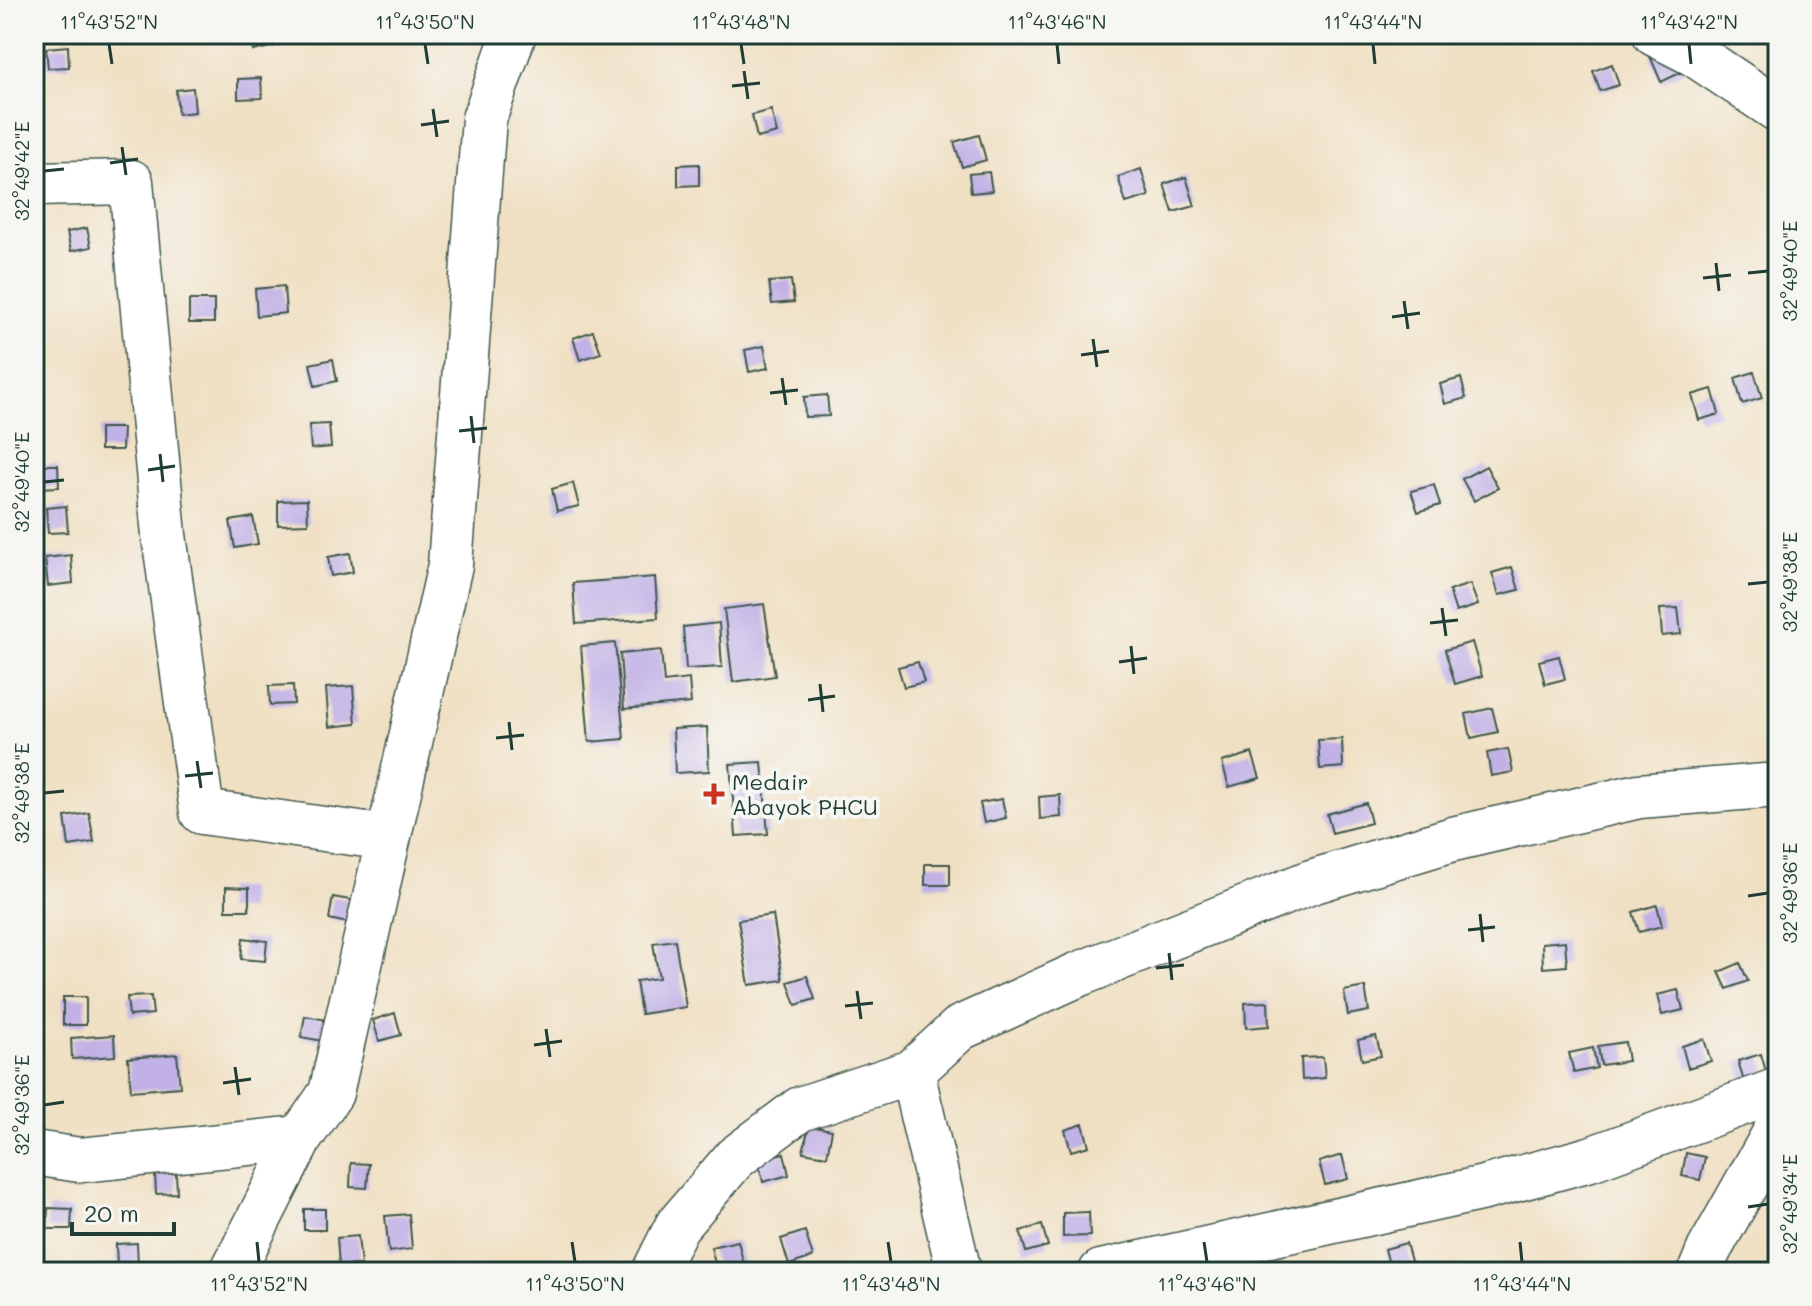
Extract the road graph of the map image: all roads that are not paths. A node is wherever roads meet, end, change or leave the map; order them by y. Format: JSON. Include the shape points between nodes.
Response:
{"nodes":[{"id":1,"x":514,"y":34,"type":"edge"},
{"id":2,"x":1655,"y":34,"type":"edge"},
{"id":3,"x":1778,"y":110,"type":"edge"},
{"id":4,"x":34,"y":184,"type":"edge"},
{"id":5,"x":1778,"y":785,"type":"edge"},
{"id":6,"x":388,"y":838,"type":"junction"},
{"id":7,"x":912,"y":1072,"type":"junction"},
{"id":8,"x":1778,"y":1090,"type":"edge"},
{"id":9,"x":1778,"y":1127,"type":"edge"},
{"id":10,"x":300,"y":1138,"type":"junction"},
{"id":11,"x":34,"y":1153,"type":"edge"},
{"id":12,"x":232,"y":1272,"type":"edge"},
{"id":13,"x":654,"y":1272,"type":"edge"},
{"id":14,"x":959,"y":1272,"type":"edge"},
{"id":15,"x":1101,"y":1272,"type":"edge"},
{"id":16,"x":1700,"y":1272,"type":"edge"}],
"edges":[{"from":1,"to":6,"type":"street","via":[[484,119],[450,565]]},
{"from":2,"to":3,"type":"street"},
{"from":4,"to":6,"type":"street","via":[[131,182],[164,535],[202,812]]},
{"from":5,"to":7,"type":"street","via":[[1639,796],[1453,839],[1311,882],[1077,975],[960,1028]]},
{"from":6,"to":10,"type":"street","via":[[331,1093]]},
{"from":7,"to":13,"type":"street","via":[[800,1109],[735,1158],[677,1226]]},
{"from":7,"to":14,"type":"street"},
{"from":8,"to":15,"type":"street","via":[[1590,1159],[1484,1188]]},
{"from":9,"to":16,"type":"street"},
{"from":10,"to":11,"type":"street","via":[[80,1160]]},
{"from":10,"to":12,"type":"street"}]}
